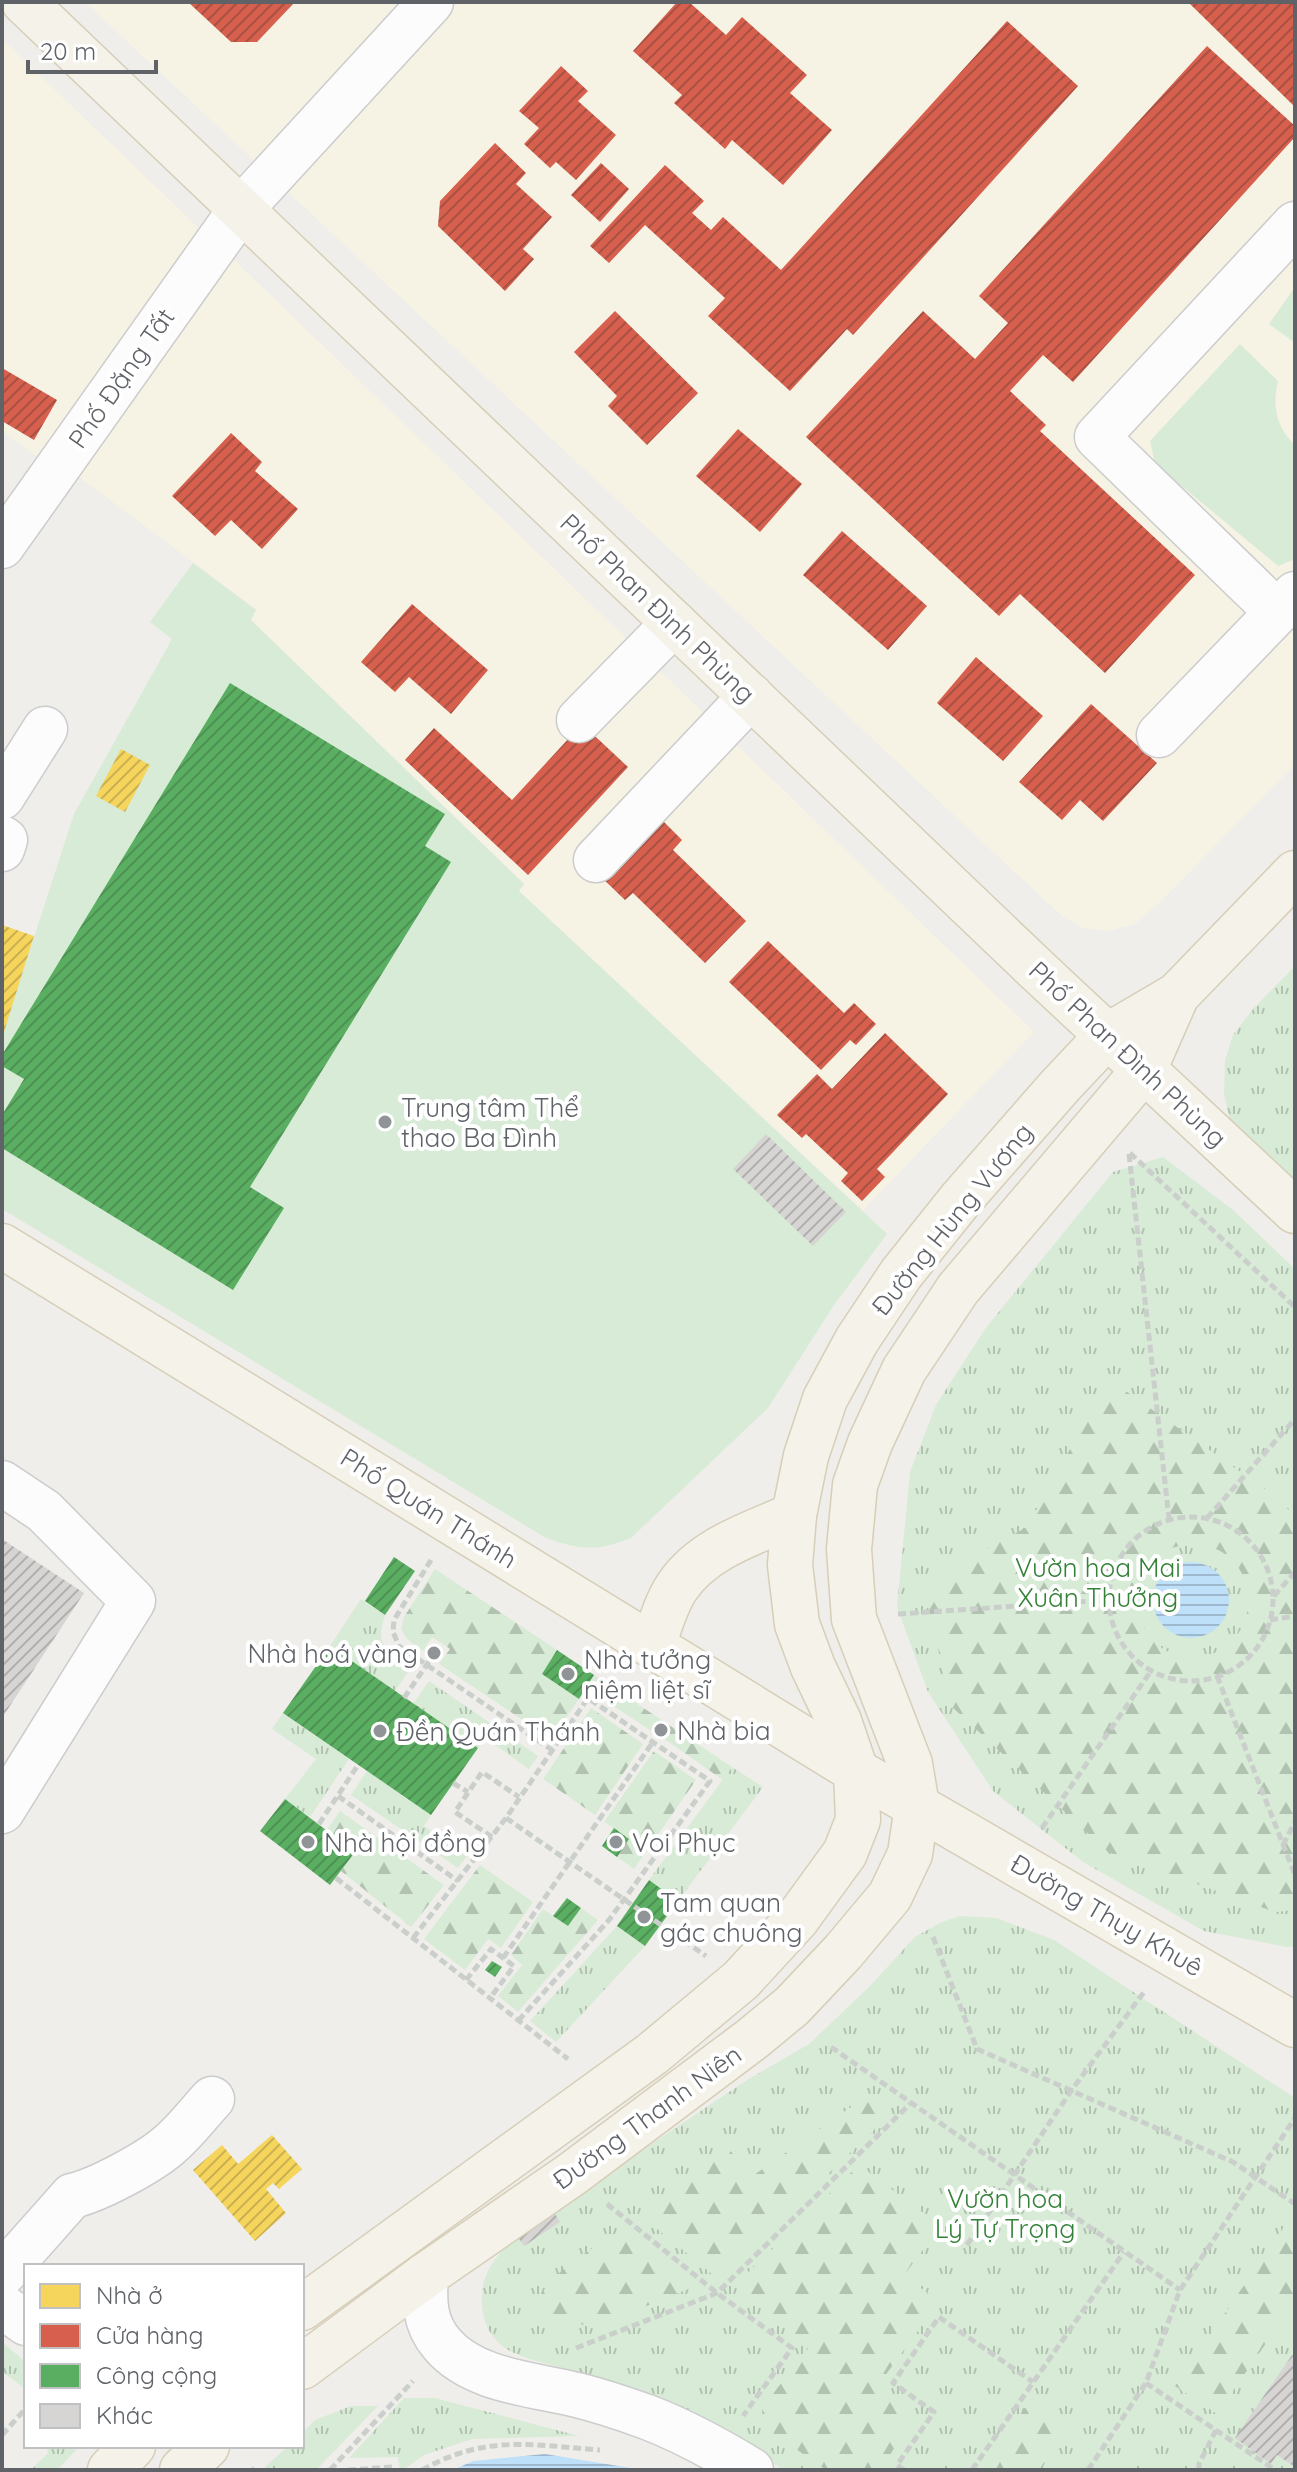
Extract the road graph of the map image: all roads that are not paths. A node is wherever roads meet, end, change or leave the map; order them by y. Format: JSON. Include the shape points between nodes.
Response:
{"nodes":[{"id":1,"x":24,"y":2,"type":"edge"},
{"id":2,"x":431,"y":2,"type":"edge"},
{"id":3,"x":241,"y":209,"type":"junction"},
{"id":4,"x":1295,"y":224,"type":"edge"},
{"id":5,"x":2,"y":546,"type":"edge"},
{"id":6,"x":1286,"y":603,"type":"edge"},
{"id":7,"x":674,"y":623,"type":"junction"},
{"id":8,"x":751,"y":696,"type":"junction"},
{"id":9,"x":579,"y":720,"type":"dead end"},
{"id":10,"x":45,"y":729,"type":"dead end"},
{"id":11,"x":1159,"y":735,"type":"dead end"},
{"id":12,"x":2,"y":797,"type":"edge"},
{"id":13,"x":2,"y":838,"type":"edge"},
{"id":14,"x":2,"y":849,"type":"edge"},
{"id":15,"x":596,"y":860,"type":"dead end"},
{"id":16,"x":1295,"y":873,"type":"edge"},
{"id":17,"x":1177,"y":995,"type":"junction"},
{"id":18,"x":1107,"y":1036,"type":"junction"},
{"id":19,"x":1144,"y":1070,"type":"junction"},
{"id":20,"x":1295,"y":1211,"type":"edge"},
{"id":21,"x":2,"y":1246,"type":"edge"},
{"id":22,"x":2,"y":1483,"type":"edge"},
{"id":23,"x":794,"y":1515,"type":"junction"},
{"id":24,"x":653,"y":1645,"type":"junction"},
{"id":25,"x":856,"y":1771,"type":"junction"},
{"id":26,"x":917,"y":1806,"type":"junction"},
{"id":27,"x":2,"y":1811,"type":"edge"},
{"id":28,"x":1295,"y":2025,"type":"edge"},
{"id":29,"x":212,"y":2099,"type":"dead end"},
{"id":30,"x":2,"y":2275,"type":"edge"},
{"id":31,"x":426,"y":2275,"type":"junction"},
{"id":32,"x":2,"y":2306,"type":"edge"},
{"id":33,"x":304,"y":2307,"type":"edge"},
{"id":34,"x":24,"y":2322,"type":"edge"},
{"id":35,"x":304,"y":2366,"type":"edge"},
{"id":36,"x":131,"y":2448,"type":"edge"},
{"id":37,"x":205,"y":2448,"type":"edge"},
{"id":38,"x":110,"y":2470,"type":"edge"},
{"id":39,"x":182,"y":2470,"type":"edge"},
{"id":40,"x":751,"y":2470,"type":"edge"}],
"edges":[{"from":1,"to":3,"type":"main road","name":"Phố Phan Đình Phùng"},
{"from":2,"to":3,"type":"street","name":"Phố Đặng Tất"},
{"from":3,"to":5,"type":"street","name":"Phố Đặng Tất"},
{"from":3,"to":7,"type":"main road","name":"Phố Phan Đình Phùng"},
{"from":4,"to":6,"type":"street","via":[[1097,437]]},
{"from":6,"to":11,"type":"street"},
{"from":7,"to":8,"type":"main road","name":"Phố Phan Đình Phùng"},
{"from":7,"to":9,"type":"street"},
{"from":8,"to":15,"type":"street"},
{"from":8,"to":18,"type":"main road","name":"Phố Phan Đình Phùng"},
{"from":10,"to":12,"type":"street"},
{"from":13,"to":14,"type":"street"},
{"from":16,"to":17,"type":"main road","name":"Đường Hùng Vương"},
{"from":17,"to":18,"type":"main road","name":"Đường Hùng Vương"},
{"from":17,"to":19,"type":"main road","name":"Đường Hùng Vương"},
{"from":18,"to":19,"type":"main road","name":"Phố Phan Đình Phùng"},
{"from":18,"to":23,"type":"main road","name":"Đường Hùng Vương","via":[[961,1199],[857,1340],[825,1399]]},
{"from":19,"to":20,"type":"main road","name":"Phố Phan Đình Phùng"},
{"from":19,"to":26,"type":"main road","name":"Đường Hùng Vương","via":[[958,1289],[904,1370],[855,1485],[849,1549],[854,1619],[910,1764]]},
{"from":21,"to":24,"type":"main road","name":"Phố Quán Thánh"},
{"from":22,"to":27,"type":"street","via":[[44,1511],[133,1601]]},
{"from":23,"to":24,"type":"main road","via":[[695,1564],[676,1589]]},
{"from":23,"to":25,"type":"main road","name":"Đường Hùng Vương","via":[[790,1565],[797,1624]]},
{"from":24,"to":25,"type":"main road","name":"Phố Quán Thánh"},
{"from":25,"to":26,"type":"main road","name":"Đường Thụy Khuê"},
{"from":25,"to":33,"type":"main road","name":"Đường Thanh Niên","via":[[858,1820],[845,1853],[797,1919],[741,1980],[652,2054]]},
{"from":26,"to":28,"type":"main road","name":"Đường Thụy Khuê"},
{"from":26,"to":31,"type":"main road","name":"Đường Thanh Niên","via":[[910,1854],[890,1896],[792,2006],[572,2174]]},
{"from":29,"to":30,"type":"street","via":[[168,2146],[87,2193],[72,2196]]},
{"from":31,"to":35,"type":"main road","name":"Đường Thanh Niên"},
{"from":31,"to":40,"type":"street","via":[[428,2325],[460,2360],[508,2379],[649,2418]]},
{"from":32,"to":34,"type":"street"},
{"from":36,"to":38,"type":"main road"},
{"from":37,"to":39,"type":"main road"}]}
